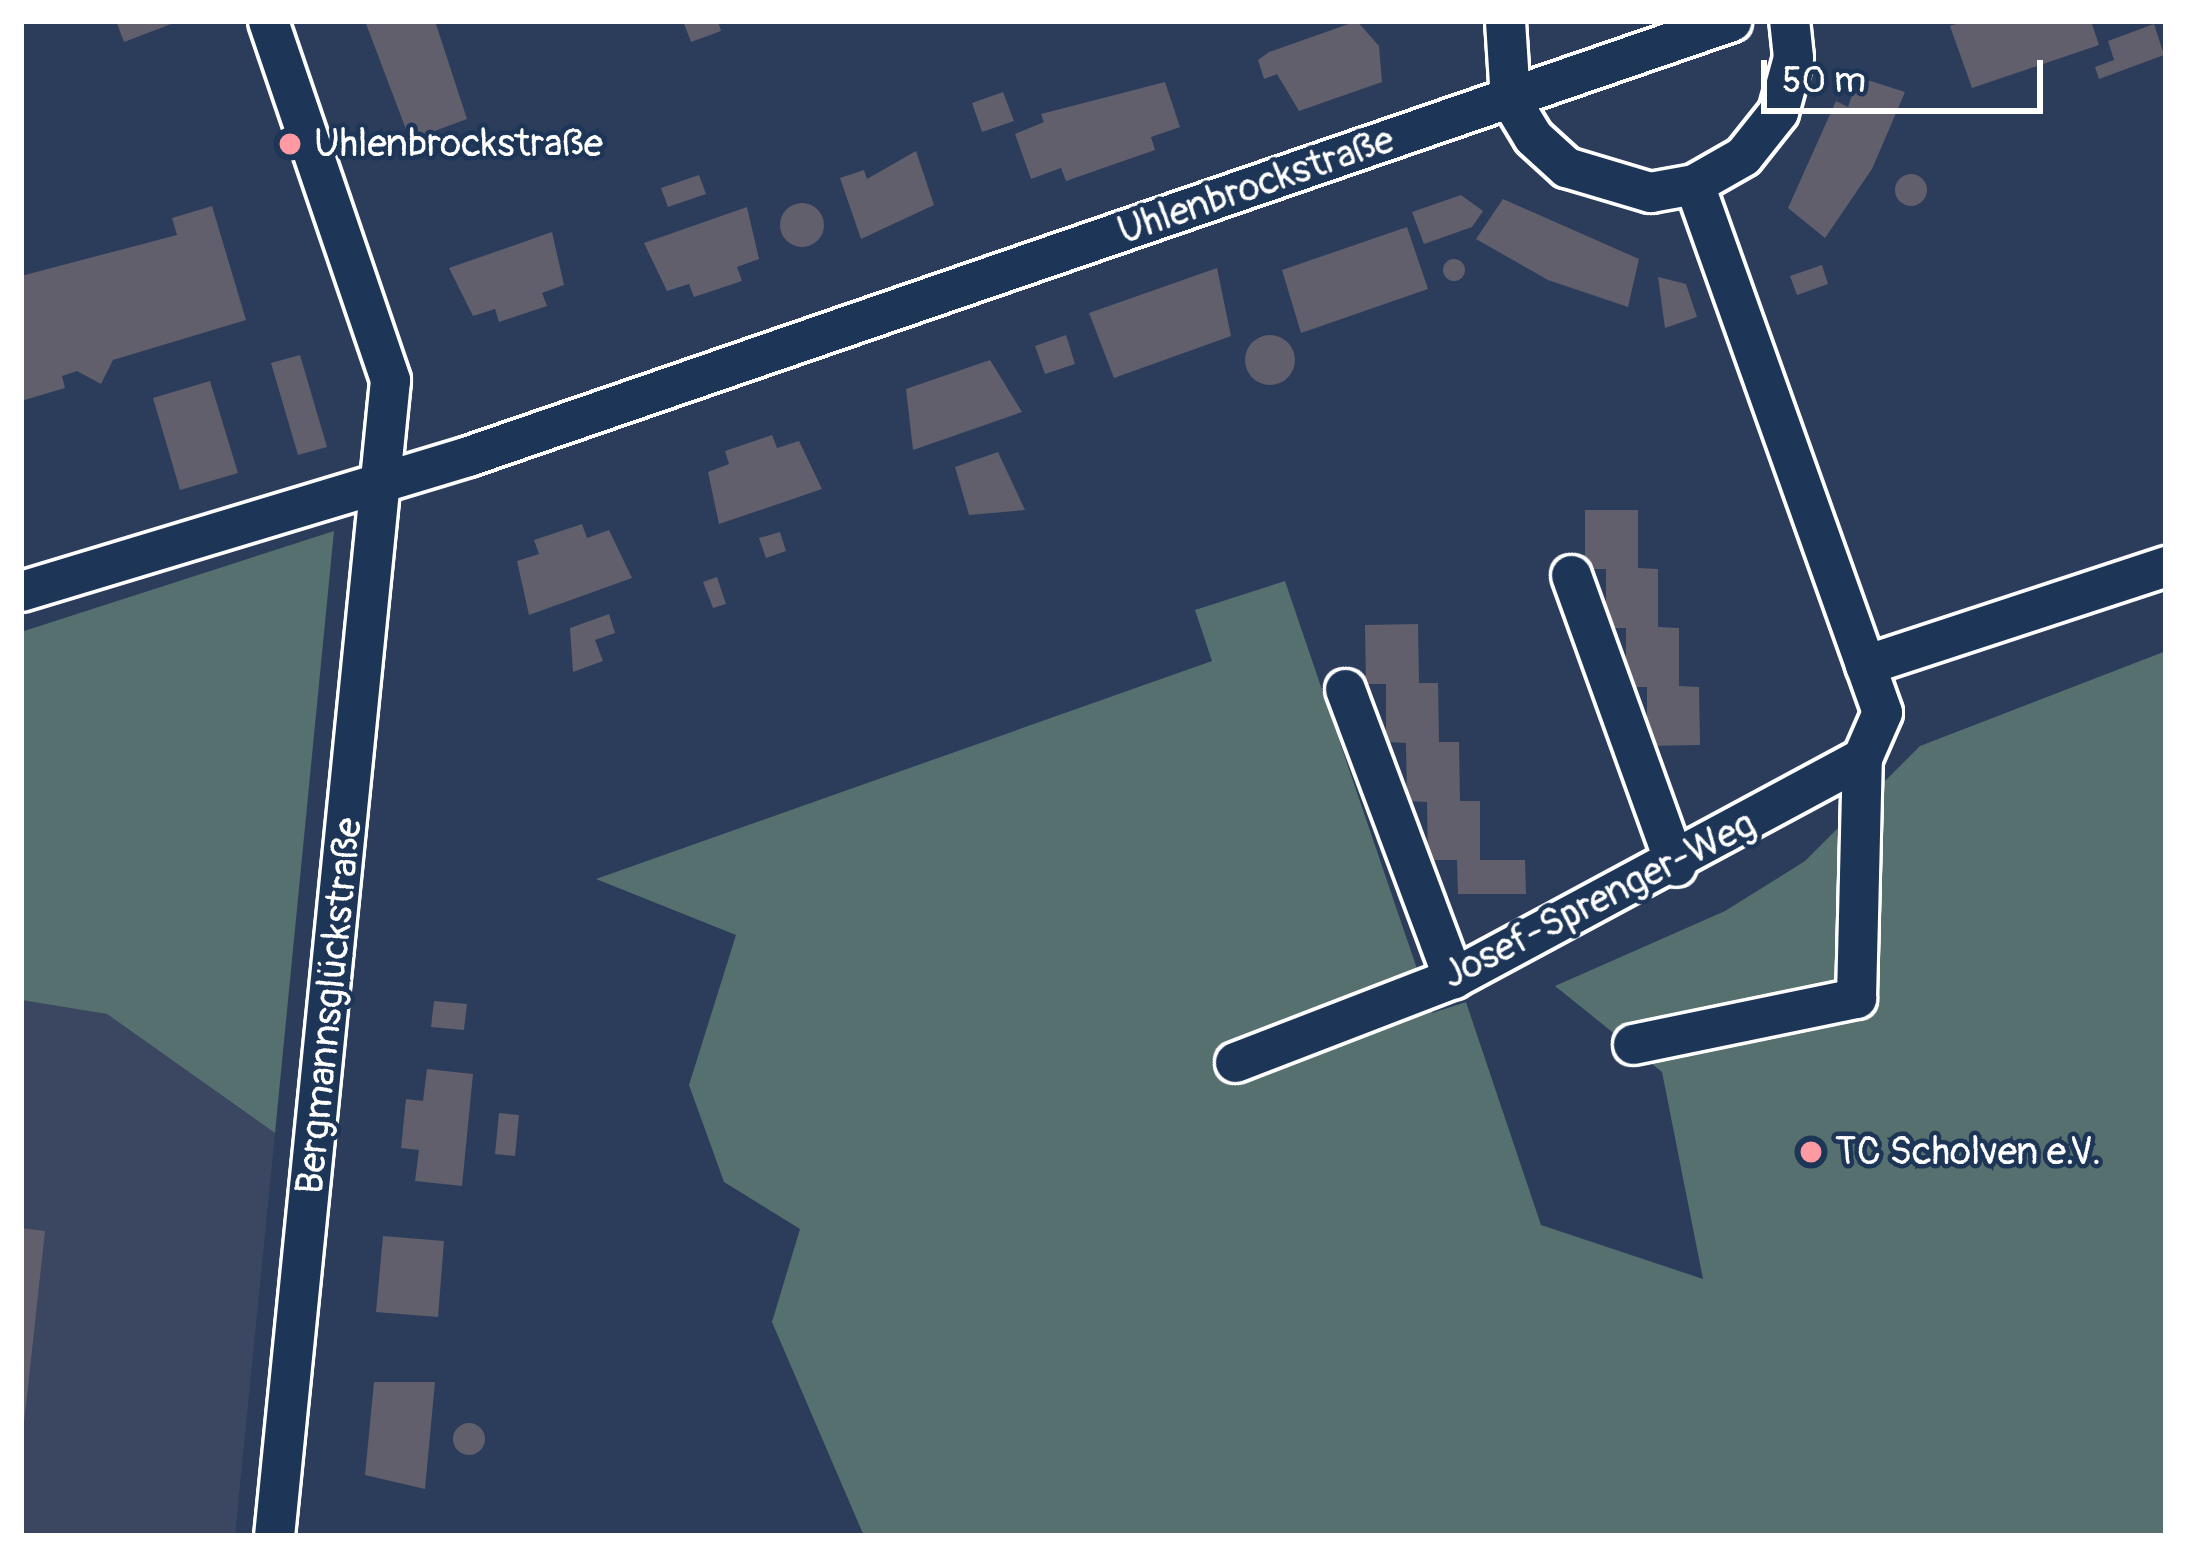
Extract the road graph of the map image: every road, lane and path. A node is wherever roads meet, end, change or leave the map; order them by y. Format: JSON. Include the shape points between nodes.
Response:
{"nodes":[{"id":1,"x":268,"y":21,"type":"edge"},
{"id":2,"x":1505,"y":21,"type":"edge"},
{"id":3,"x":1731,"y":21,"type":"edge"},
{"id":4,"x":1789,"y":21,"type":"edge"},
{"id":5,"x":1510,"y":99,"type":"junction"},
{"id":6,"x":1694,"y":184,"type":"junction"},
{"id":7,"x":386,"y":476,"type":"junction"},
{"id":8,"x":2166,"y":566,"type":"edge"},
{"id":9,"x":1571,"y":575,"type":"dead end"},
{"id":10,"x":21,"y":590,"type":"edge"},
{"id":11,"x":1865,"y":665,"type":"junction"},
{"id":12,"x":1346,"y":689,"type":"dead end"},
{"id":13,"x":1862,"y":758,"type":"junction"},
{"id":14,"x":1676,"y":866,"type":"junction"},
{"id":15,"x":1453,"y":979,"type":"junction"},
{"id":16,"x":1633,"y":1044,"type":"dead end"},
{"id":17,"x":1235,"y":1062,"type":"dead end"},
{"id":18,"x":274,"y":1536,"type":"edge"}],
"edges":[{"from":1,"to":7,"type":"street","name":"Bergmannsglückstraße","via":[[381,339]]},
{"from":2,"to":5,"type":"street"},
{"from":3,"to":5,"type":"street","name":"Uhlenbrockstraße"},
{"from":4,"to":6,"type":"street","via":[[1793,57],[1778,112],[1743,156]]},
{"from":5,"to":6,"type":"street","via":[[1533,136],[1586,176],[1650,192]]},
{"from":5,"to":7,"type":"street","name":"Uhlenbrockstraße"},
{"from":6,"to":11,"type":"street"},
{"from":7,"to":10,"type":"street","name":"Uhlenbrockstraße"},
{"from":7,"to":18,"type":"street","name":"Bergmannsglückstraße"},
{"from":8,"to":11,"type":"street"},
{"from":9,"to":14,"type":"street"},
{"from":11,"to":13,"type":"street","via":[[1882,712]]},
{"from":12,"to":15,"type":"street"},
{"from":13,"to":14,"type":"street","name":"Josef-Sprenger-Weg"},
{"from":13,"to":16,"type":"street","via":[[1856,998]]},
{"from":14,"to":15,"type":"street","name":"Josef-Sprenger-Weg"},
{"from":15,"to":17,"type":"street","name":"Josef-Sprenger-Weg"}]}
